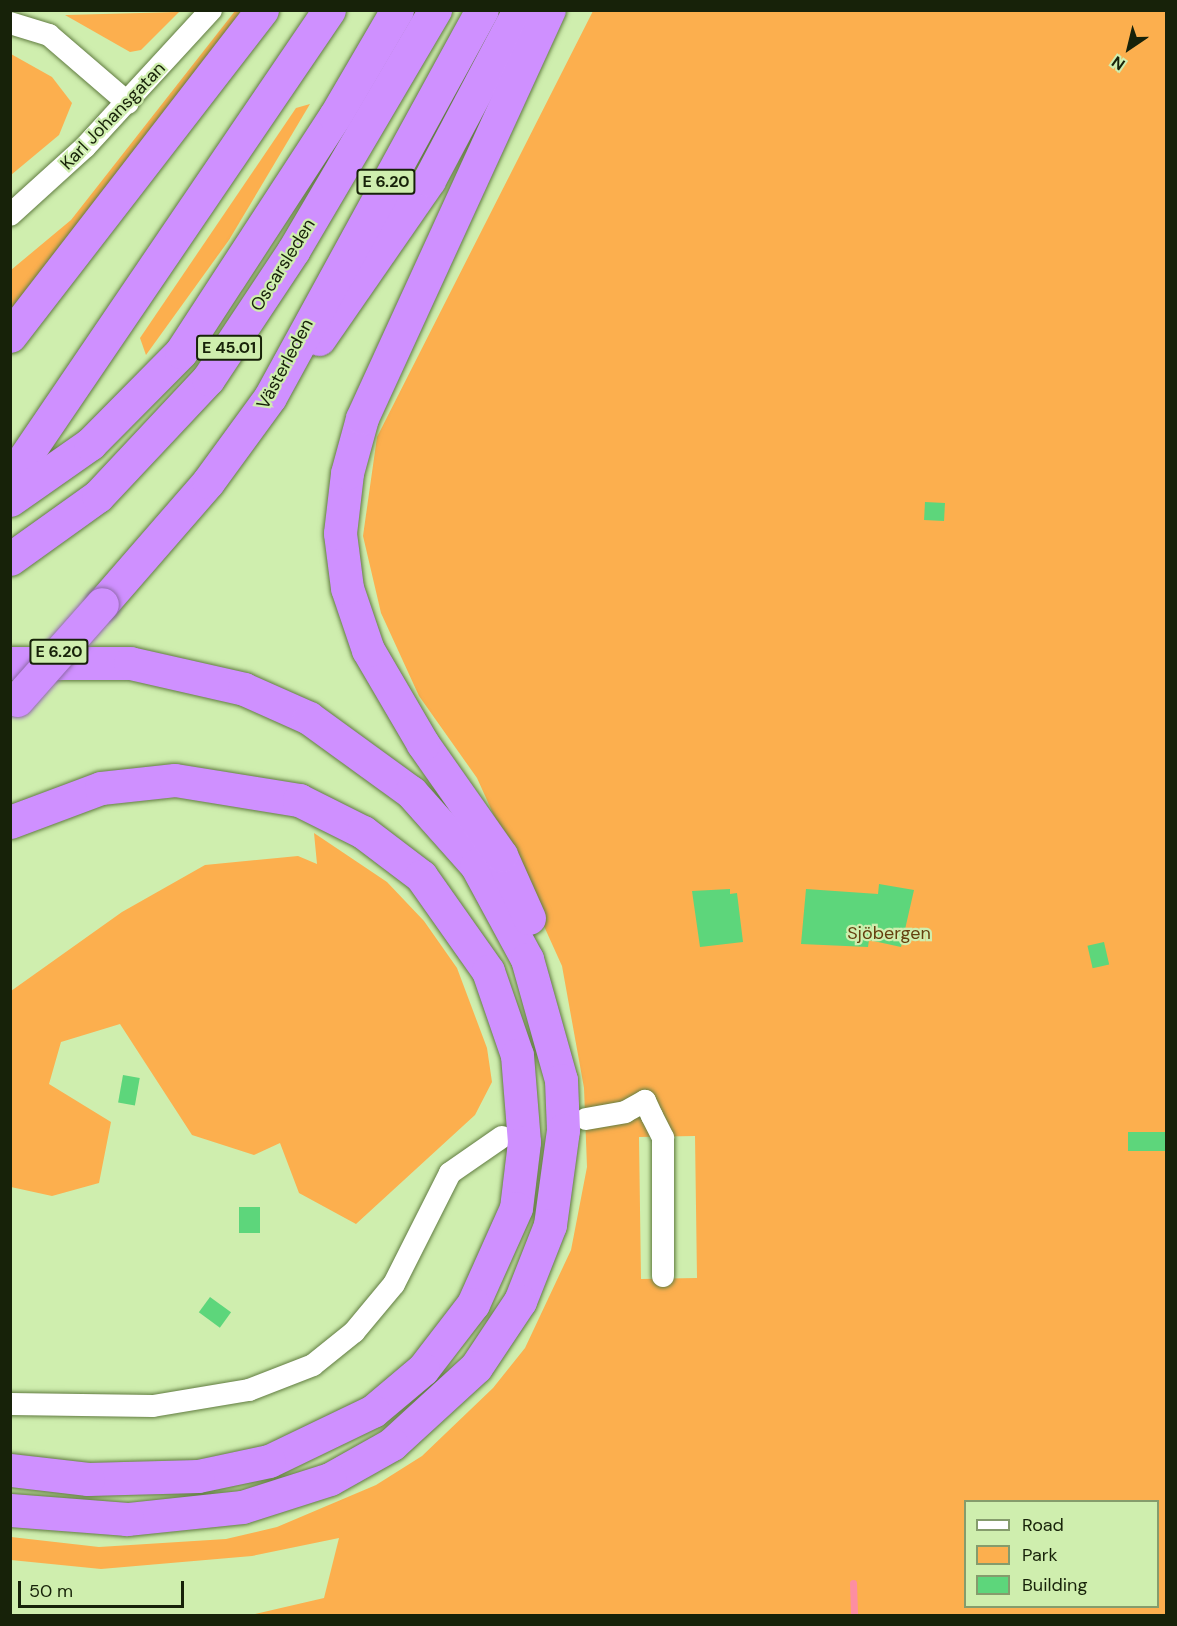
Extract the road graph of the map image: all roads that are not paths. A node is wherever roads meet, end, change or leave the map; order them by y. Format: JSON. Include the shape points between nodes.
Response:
{"nodes":[{"id":1,"x":211,"y":10,"type":"edge"},
{"id":2,"x":262,"y":10,"type":"edge"},
{"id":3,"x":303,"y":10,"type":"edge"},
{"id":4,"x":329,"y":10,"type":"edge"},
{"id":5,"x":397,"y":10,"type":"edge"},
{"id":6,"x":435,"y":10,"type":"edge"},
{"id":7,"x":482,"y":10,"type":"edge"},
{"id":8,"x":519,"y":10,"type":"edge"},
{"id":9,"x":549,"y":10,"type":"edge"},
{"id":10,"x":10,"y":23,"type":"edge"},
{"id":11,"x":128,"y":103,"type":"junction"},
{"id":12,"x":10,"y":215,"type":"edge"},
{"id":13,"x":130,"y":302,"type":"junction"},
{"id":14,"x":10,"y":336,"type":"edge"},
{"id":15,"x":270,"y":398,"type":"junction"},
{"id":16,"x":10,"y":479,"type":"edge"},
{"id":17,"x":10,"y":501,"type":"edge"},
{"id":18,"x":10,"y":559,"type":"edge"},
{"id":19,"x":10,"y":663,"type":"edge"},
{"id":20,"x":14,"y":703,"type":"edge"},
{"id":21,"x":10,"y":822,"type":"edge"},
{"id":22,"x":545,"y":1009,"type":"junction"},
{"id":23,"x":586,"y":1119,"type":"dead end"},
{"id":24,"x":502,"y":1137,"type":"dead end"},
{"id":25,"x":663,"y":1276,"type":"dead end"},
{"id":26,"x":10,"y":1404,"type":"edge"},
{"id":27,"x":10,"y":1470,"type":"edge"},
{"id":28,"x":10,"y":1510,"type":"edge"}],
"edges":[{"from":1,"to":11,"type":"street","name":"Karl Johansgatan"},
{"from":2,"to":14,"type":"highway"},
{"from":3,"to":13,"type":"highway"},
{"from":4,"to":13,"type":"highway"},
{"from":5,"to":17,"type":"highway","name":"Oscarsleden","number":"E 45.01","via":[[335,116],[181,352],[90,444]]},
{"from":6,"to":18,"type":"highway","name":"Oscarsleden","number":"E 45.01","via":[[293,251],[208,379],[98,496]]},
{"from":7,"to":15,"type":"highway","name":"Västerleden","number":"E 6.20"},
{"from":8,"to":15,"type":"highway","via":[[429,180],[317,341]]},
{"from":9,"to":22,"type":"highway","via":[[362,418],[347,473],[340,533],[347,588],[368,650],[423,744],[501,855],[519,895],[541,951],[548,982]]},
{"from":10,"to":11,"type":"street","via":[[49,35]]},
{"from":11,"to":12,"type":"street","name":"Karl Johansgatan"},
{"from":13,"to":16,"type":"highway"},
{"from":15,"to":20,"type":"highway","name":"Västerleden","number":"E 6.20","bridge":true,"via":[[208,482]]},
{"from":19,"to":22,"type":"highway","via":[[130,663],[201,676],[280,703],[342,740],[411,792],[477,865],[510,923]]},
{"from":21,"to":27,"type":"highway","via":[[101,788],[175,780],[299,800],[363,832],[421,876],[488,971],[517,1055],[524,1142],[516,1208],[473,1304],[423,1369],[373,1411],[269,1461],[198,1476],[88,1479]]},
{"from":22,"to":28,"type":"highway","via":[[561,1080],[563,1130],[550,1225],[507,1324],[449,1397],[360,1463],[306,1487],[242,1507],[127,1519]]},
{"from":23,"to":25,"type":"street","via":[[624,1112],[645,1101],[663,1138]]},
{"from":24,"to":26,"type":"street","via":[[450,1173],[394,1284],[354,1332],[313,1365],[249,1390],[153,1406]]}]}
